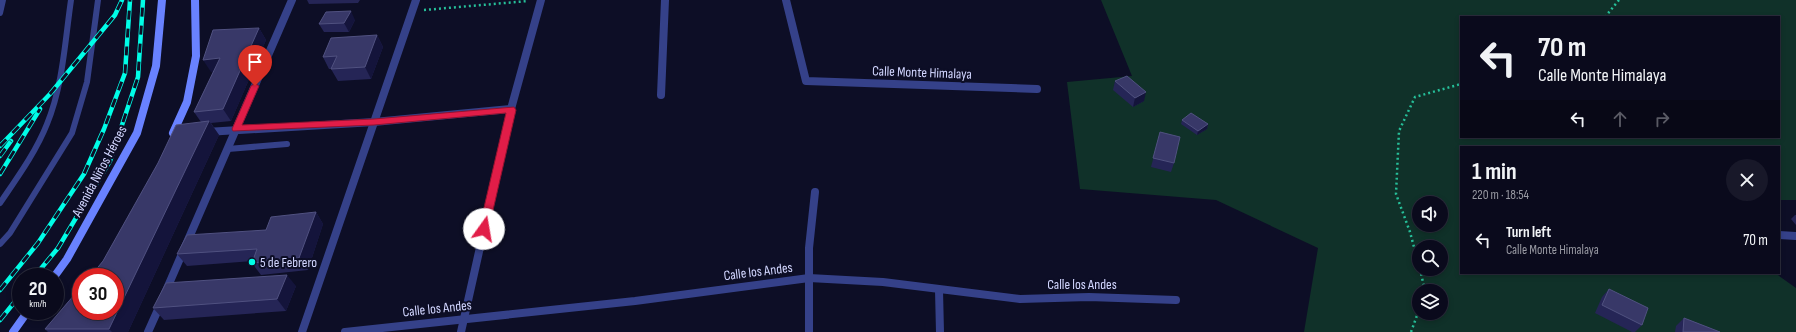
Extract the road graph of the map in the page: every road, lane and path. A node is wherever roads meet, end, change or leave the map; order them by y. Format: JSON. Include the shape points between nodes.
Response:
{"nodes":[{"id":1,"x":3,"y":0,"type":"edge"},
{"id":2,"x":71,"y":0,"type":"edge"},
{"id":3,"x":98,"y":0,"type":"edge"},
{"id":4,"x":162,"y":0,"type":"edge"},
{"id":5,"x":195,"y":0,"type":"edge"},
{"id":6,"x":292,"y":0,"type":"edge"},
{"id":7,"x":416,"y":0,"type":"edge"},
{"id":8,"x":537,"y":0,"type":"edge"},
{"id":9,"x":665,"y":0,"type":"edge"},
{"id":10,"x":786,"y":0,"type":"edge"},
{"id":11,"x":1619,"y":0,"type":"edge"},
{"id":12,"x":413,"y":10,"type":"junction"},
{"id":13,"x":0,"y":13,"type":"edge"},
{"id":14,"x":1606,"y":16,"type":"edge"},
{"id":15,"x":1460,"y":84,"type":"edge"},
{"id":16,"x":1037,"y":89,"type":"dead end"},
{"id":17,"x":661,"y":94,"type":"dead end"},
{"id":18,"x":511,"y":110,"type":"junction"},
{"id":19,"x":374,"y":122,"type":"junction"},
{"id":20,"x":236,"y":129,"type":"junction"},
{"id":21,"x":200,"y":133,"type":"edge"},
{"id":22,"x":173,"y":139,"type":"edge"},
{"id":23,"x":287,"y":144,"type":"dead end"},
{"id":24,"x":228,"y":149,"type":"junction"},
{"id":25,"x":815,"y":192,"type":"dead end"},
{"id":26,"x":0,"y":203,"type":"edge"},
{"id":27,"x":1780,"y":235,"type":"edge"},
{"id":28,"x":1796,"y":236,"type":"edge"},
{"id":29,"x":1412,"y":240,"type":"edge"},
{"id":30,"x":0,"y":244,"type":"edge"},
{"id":31,"x":60,"y":268,"type":"edge"},
{"id":32,"x":809,"y":278,"type":"junction"},
{"id":33,"x":938,"y":290,"type":"junction"},
{"id":34,"x":1176,"y":300,"type":"dead end"},
{"id":35,"x":464,"y":319,"type":"junction"},
{"id":36,"x":22,"y":320,"type":"edge"},
{"id":37,"x":1415,"y":320,"type":"edge"},
{"id":38,"x":13,"y":332,"type":"edge"},
{"id":39,"x":148,"y":332,"type":"edge"},
{"id":40,"x":302,"y":332,"type":"edge"},
{"id":41,"x":345,"y":332,"type":"edge"},
{"id":42,"x":462,"y":332,"type":"edge"},
{"id":43,"x":809,"y":332,"type":"edge"},
{"id":44,"x":940,"y":332,"type":"edge"},
{"id":45,"x":1411,"y":332,"type":"edge"}],
"edges":[{"from":1,"to":13,"type":"lane"},
{"from":2,"to":26,"type":"lane","via":[[61,74],[47,124],[25,165]]},
{"from":3,"to":30,"type":"lane","via":[[87,82],[72,133]]},
{"from":4,"to":31,"type":"main road","name":"Avenida Niños Héroes","via":[[156,66],[137,133]]},
{"from":5,"to":22,"type":"main road","via":[[196,56],[187,102]]},
{"from":6,"to":20,"type":"street"},
{"from":7,"to":12,"type":"street"},
{"from":8,"to":12,"type":"path"},
{"from":8,"to":18,"type":"street"},
{"from":9,"to":17,"type":"street"},
{"from":10,"to":16,"type":"street","name":"Calle Monte Himalaya","via":[[806,81]]},
{"from":11,"to":14,"type":"path"},
{"from":12,"to":19,"type":"street"},
{"from":15,"to":29,"type":"path","via":[[1415,96],[1399,131],[1396,194]]},
{"from":18,"to":19,"type":"street"},
{"from":18,"to":35,"type":"street"},
{"from":19,"to":20,"type":"street"},
{"from":19,"to":40,"type":"street"},
{"from":20,"to":21,"type":"street"},
{"from":20,"to":24,"type":"street"},
{"from":23,"to":24,"type":"lane"},
{"from":24,"to":39,"type":"street"},
{"from":25,"to":32,"type":"street","via":[[809,248]]},
{"from":27,"to":28,"type":"street"},
{"from":32,"to":33,"type":"street","name":"Calle los Andes","via":[[883,282]]},
{"from":32,"to":35,"type":"street","name":"Calle los Andes","via":[[636,301]]},
{"from":32,"to":43,"type":"street"},
{"from":33,"to":34,"type":"street","name":"Calle los Andes","via":[[1020,300],[1089,297]]},
{"from":33,"to":44,"type":"street"},
{"from":35,"to":41,"type":"street","name":"Calle los Andes"},
{"from":35,"to":42,"type":"street"},
{"from":36,"to":38,"type":"main road"},
{"from":37,"to":45,"type":"path"}]}
